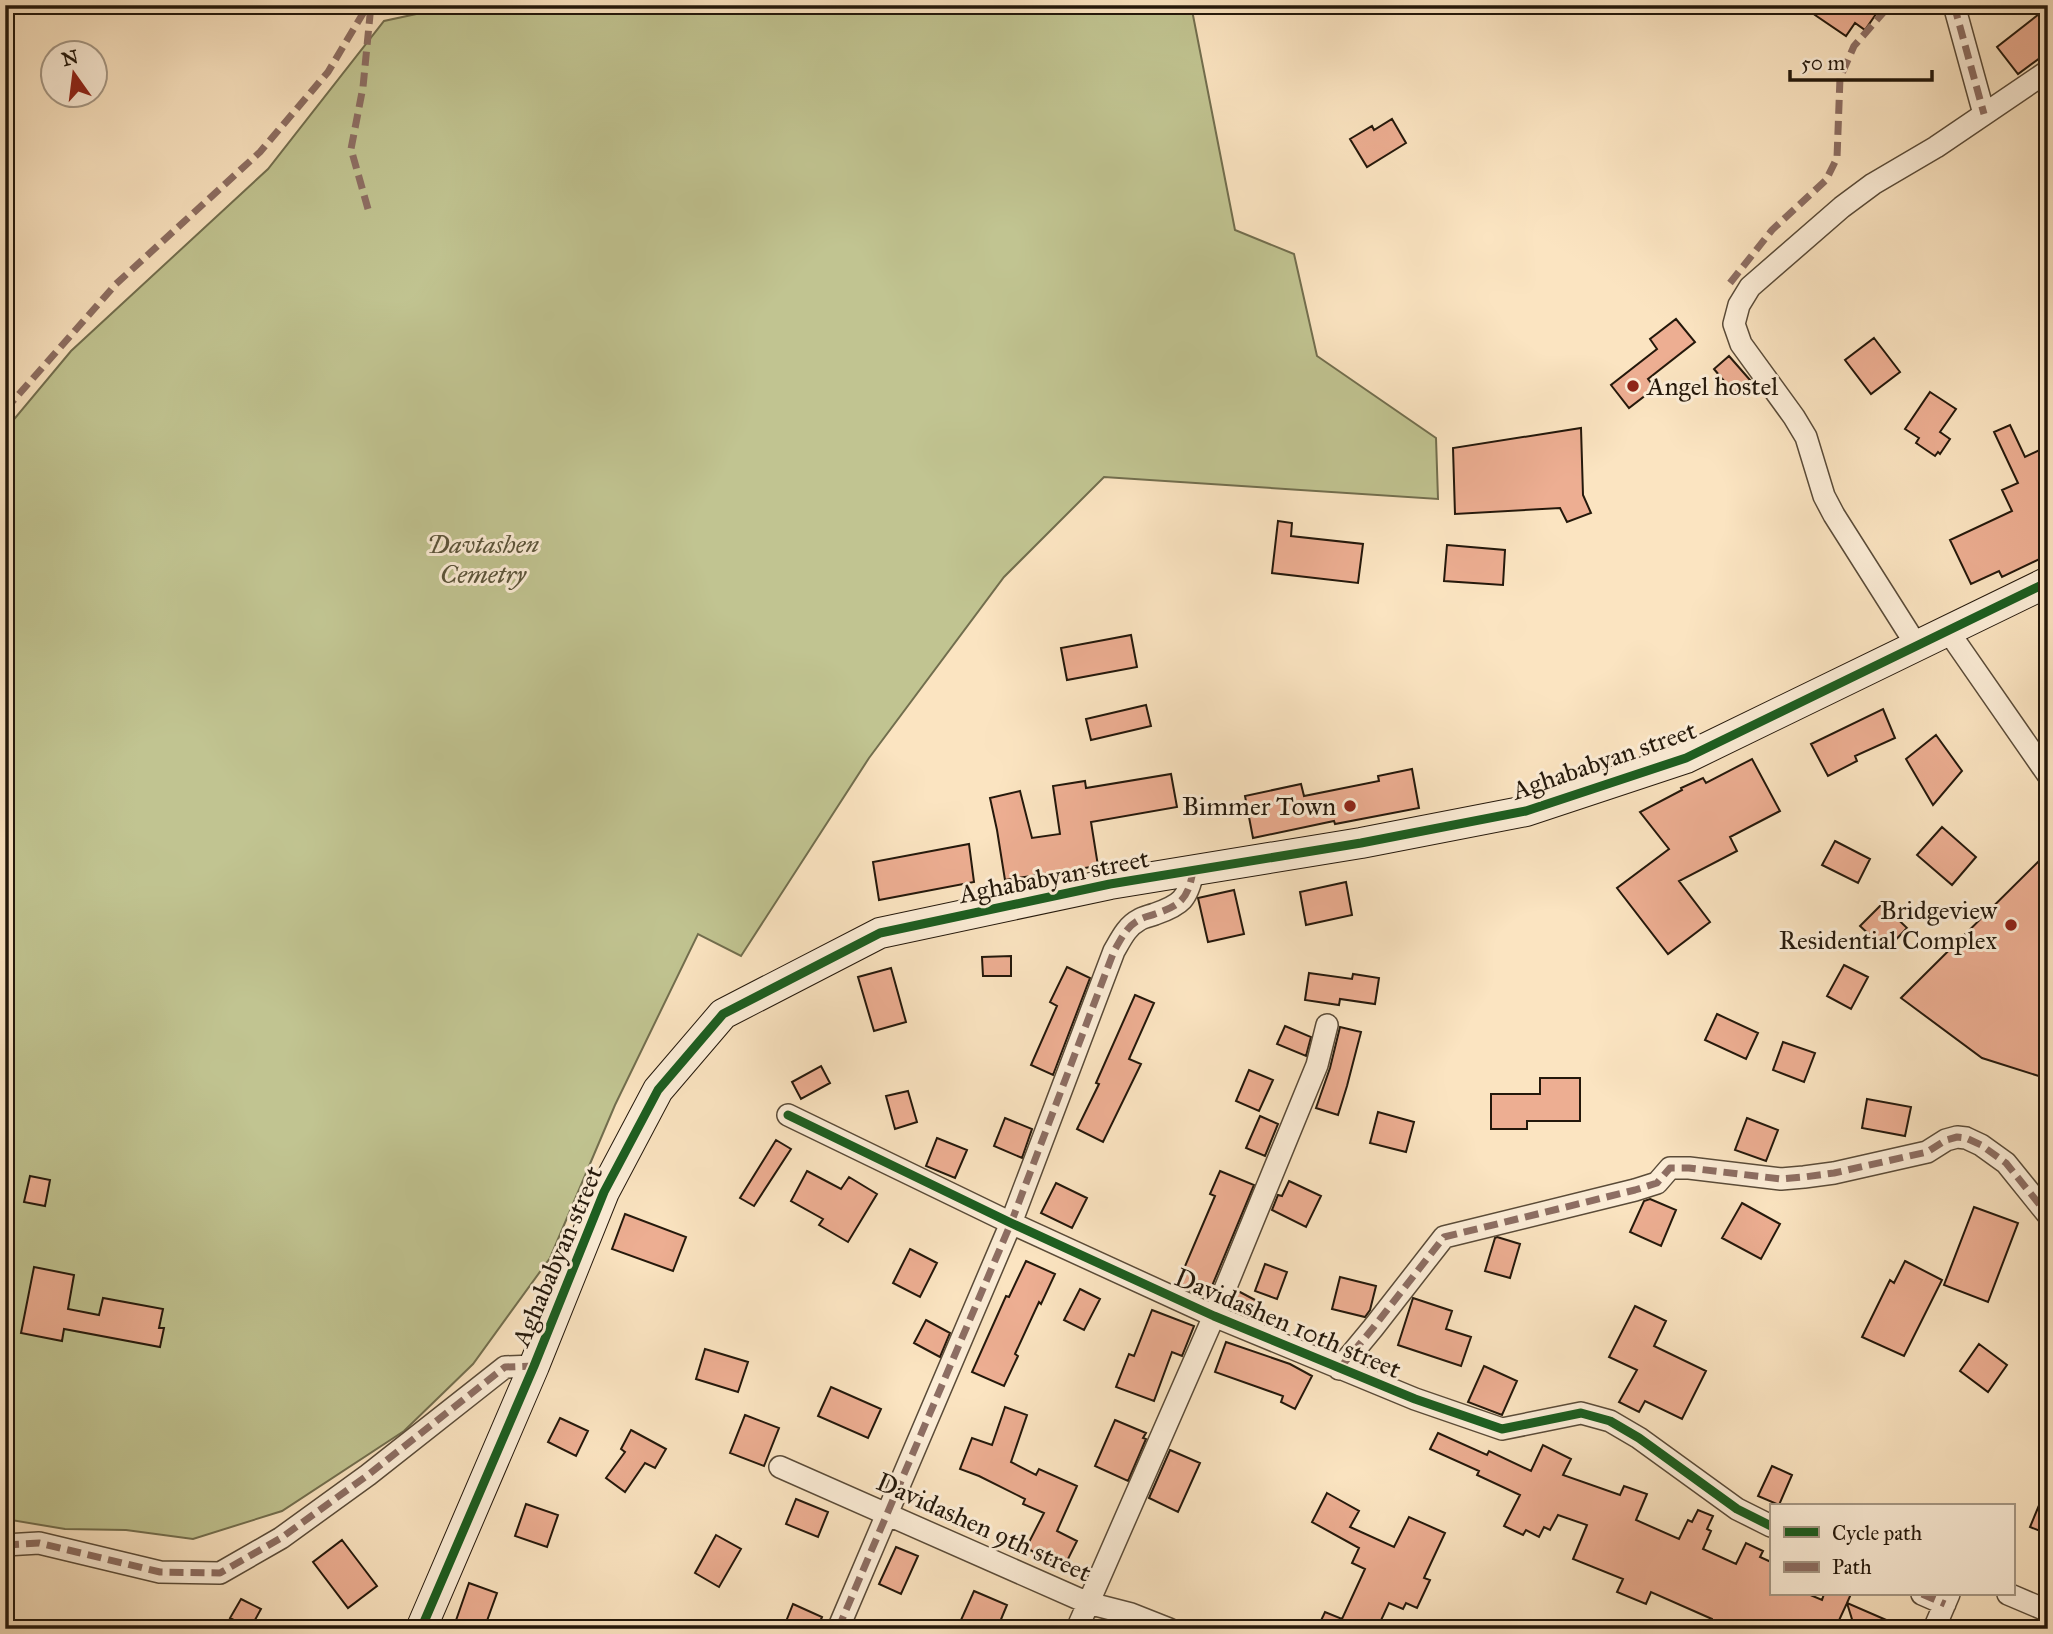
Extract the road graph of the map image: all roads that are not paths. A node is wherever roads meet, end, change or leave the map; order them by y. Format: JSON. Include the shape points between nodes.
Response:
{"nodes":[{"id":1,"x":1954,"y":5,"type":"edge"},
{"id":2,"x":2048,"y":71,"type":"edge"},
{"id":3,"x":1984,"y":114,"type":"junction"},
{"id":4,"x":2048,"y":582,"type":"edge"},
{"id":5,"x":1948,"y":631,"type":"junction"},
{"id":6,"x":1917,"y":646,"type":"junction"},
{"id":7,"x":2048,"y":775,"type":"edge"},
{"id":8,"x":1193,"y":871,"type":"junction"},
{"id":9,"x":1327,"y":1026,"type":"dead end"},
{"id":10,"x":788,"y":1115,"type":"dead end"},
{"id":11,"x":2048,"y":1215,"type":"edge"},
{"id":12,"x":1011,"y":1223,"type":"junction"},
{"id":13,"x":1214,"y":1316,"type":"junction"},
{"id":14,"x":534,"y":1366,"type":"junction"},
{"id":15,"x":1339,"y":1369,"type":"junction"},
{"id":16,"x":780,"y":1467,"type":"dead end"},
{"id":17,"x":886,"y":1515,"type":"junction"},
{"id":18,"x":1770,"y":1525,"type":"edge"},
{"id":19,"x":5,"y":1545,"type":"edge"},
{"id":20,"x":2013,"y":1596,"type":"edge"},
{"id":21,"x":1947,"y":1599,"type":"edge"},
{"id":22,"x":1088,"y":1603,"type":"junction"},
{"id":23,"x":2048,"y":1611,"type":"edge"},
{"id":24,"x":421,"y":1629,"type":"edge"},
{"id":25,"x":838,"y":1629,"type":"edge"},
{"id":26,"x":1077,"y":1629,"type":"edge"},
{"id":27,"x":1169,"y":1629,"type":"edge"},
{"id":28,"x":1934,"y":1629,"type":"edge"}],
"edges":[{"from":1,"to":3,"type":"street"},
{"from":2,"to":3,"type":"street"},
{"from":3,"to":6,"type":"street","via":[[1842,207],[1750,287],[1734,324],[1741,344],[1806,437],[1834,515]]},
{"from":4,"to":5,"type":"street","name":"Aghababyan street"},
{"from":5,"to":6,"type":"street","name":"Aghababyan street"},
{"from":5,"to":7,"type":"street"},
{"from":6,"to":8,"type":"street","name":"Aghababyan street","via":[[1686,758],[1526,811]]},
{"from":8,"to":12,"type":"street","via":[[1185,898],[1138,920],[1114,950]]},
{"from":8,"to":14,"type":"street","name":"Aghababyan street","via":[[880,933],[723,1014],[658,1090],[604,1192]]},
{"from":9,"to":13,"type":"street","via":[[1317,1065]]},
{"from":10,"to":12,"type":"street","name":"Davidashen 10th street"},
{"from":11,"to":15,"type":"street","via":[[2006,1163],[1966,1138],[1946,1140],[1927,1152],[1804,1177],[1781,1179],[1670,1168],[1657,1183],[1635,1190],[1444,1237]]},
{"from":12,"to":13,"type":"street","name":"Davidashen 10th street"},
{"from":12,"to":17,"type":"street"},
{"from":13,"to":15,"type":"street","name":"Davidashen 10th street"},
{"from":13,"to":22,"type":"street"},
{"from":14,"to":19,"type":"street","via":[[505,1367],[281,1538],[220,1573],[160,1572],[39,1543]]},
{"from":14,"to":24,"type":"street","name":"Aghababyan street"},
{"from":15,"to":18,"type":"street","name":"Davidashen 10th street","via":[[1502,1429],[1581,1413],[1610,1421],[1737,1509]]},
{"from":16,"to":17,"type":"street","name":"Davidashen 9th street"},
{"from":17,"to":22,"type":"street","name":"Davidashen 9th street"},
{"from":17,"to":25,"type":"street"},
{"from":20,"to":23,"type":"street"},
{"from":21,"to":28,"type":"street"},
{"from":22,"to":26,"type":"street"},
{"from":22,"to":27,"type":"street","name":"Davidashen 9th street"}]}
